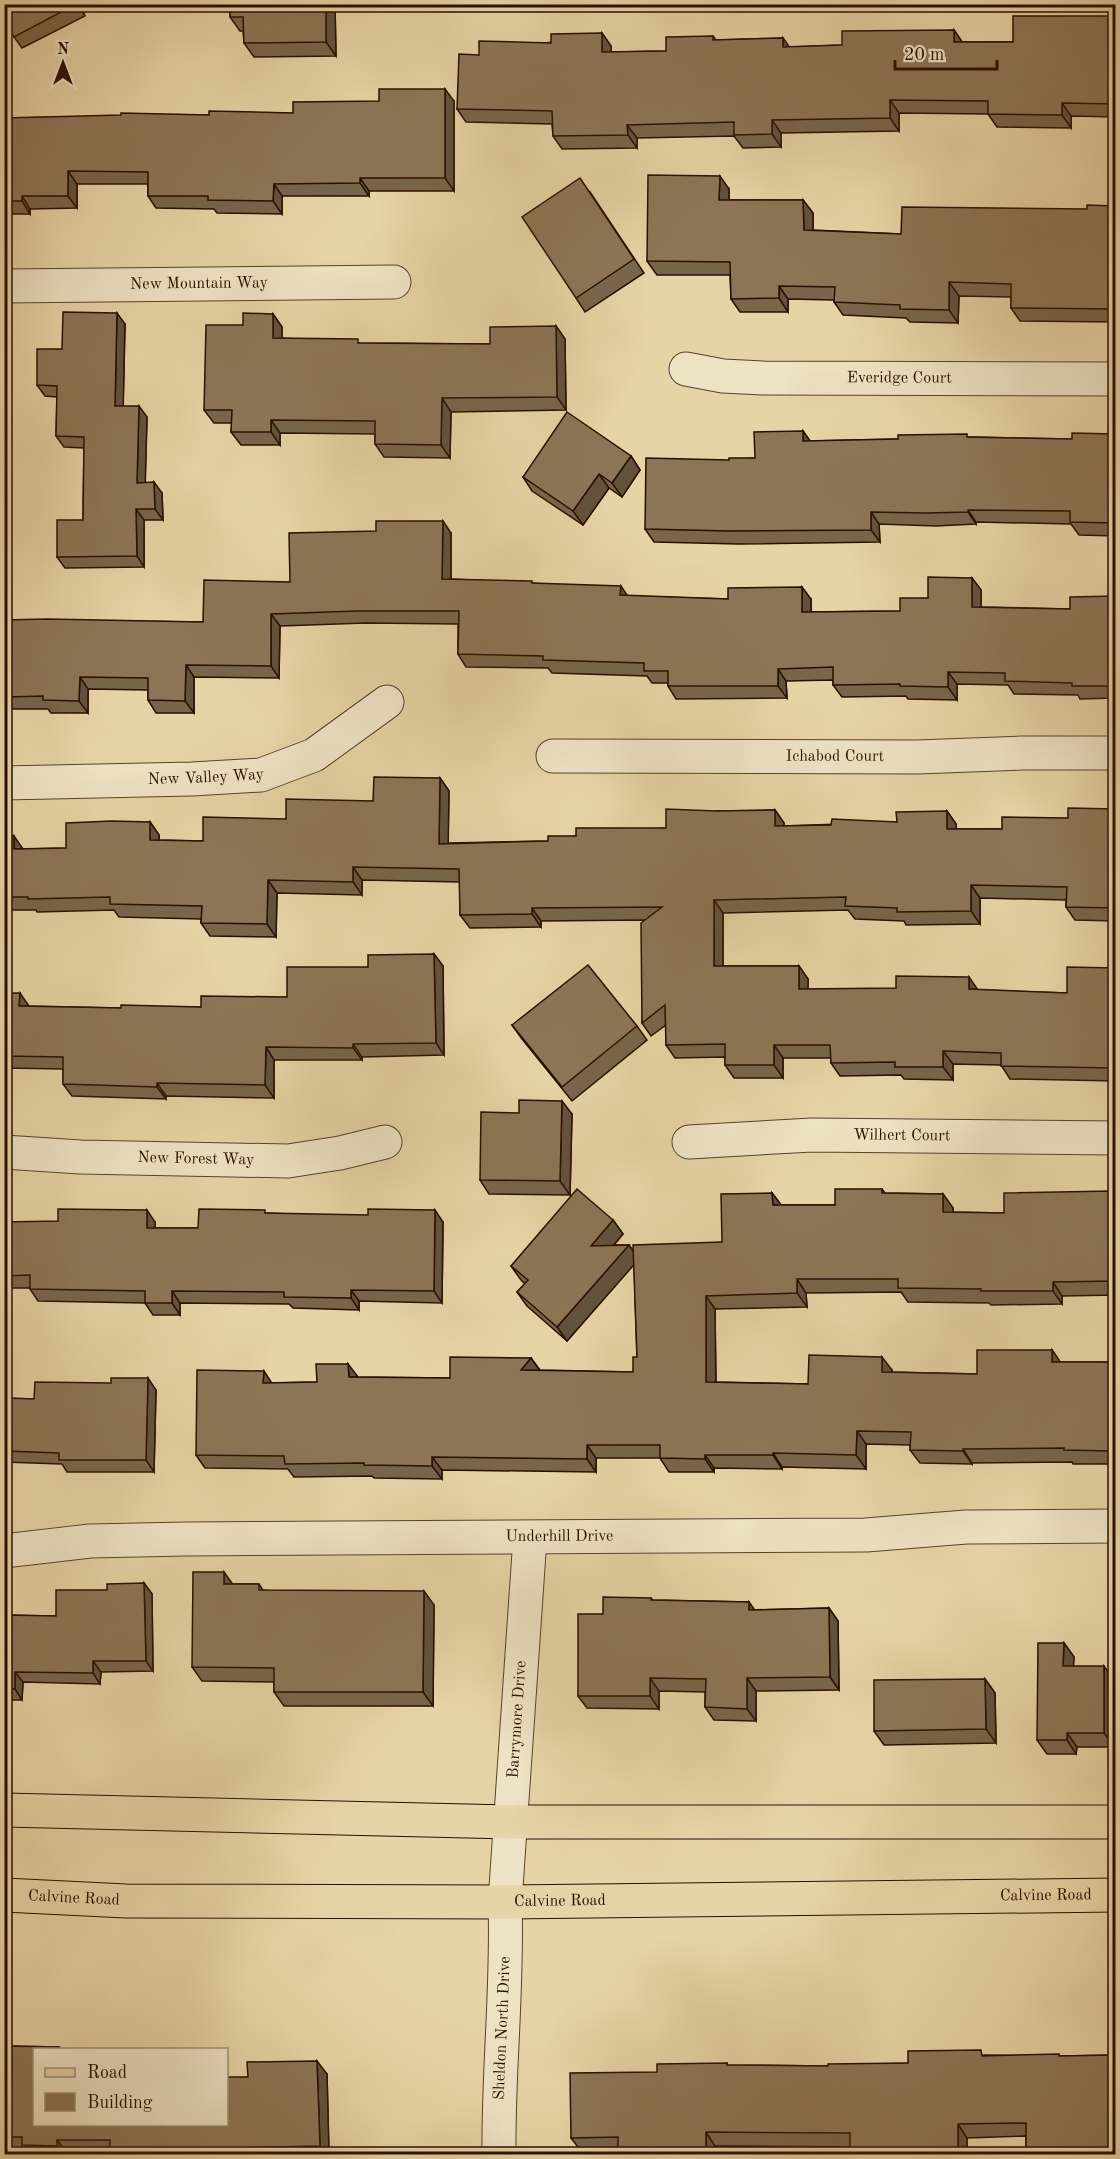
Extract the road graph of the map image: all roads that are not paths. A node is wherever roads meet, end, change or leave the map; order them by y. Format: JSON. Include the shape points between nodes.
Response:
{"nodes":[{"id":1,"x":394,"y":282,"type":"dead end"},
{"id":2,"x":4,"y":286,"type":"edge"},
{"id":3,"x":686,"y":369,"type":"dead end"},
{"id":4,"x":1116,"y":379,"type":"edge"},
{"id":5,"x":387,"y":702,"type":"dead end"},
{"id":6,"x":1116,"y":753,"type":"edge"},
{"id":7,"x":553,"y":756,"type":"dead end"},
{"id":8,"x":4,"y":783,"type":"edge"},
{"id":9,"x":1116,"y":1138,"type":"edge"},
{"id":10,"x":385,"y":1142,"type":"dead end"},
{"id":11,"x":689,"y":1142,"type":"dead end"},
{"id":12,"x":4,"y":1152,"type":"edge"},
{"id":13,"x":1116,"y":1526,"type":"edge"},
{"id":14,"x":530,"y":1538,"type":"junction"},
{"id":15,"x":4,"y":1551,"type":"edge"},
{"id":16,"x":4,"y":1810,"type":"edge"},
{"id":17,"x":511,"y":1822,"type":"junction"},
{"id":18,"x":1116,"y":1822,"type":"edge"},
{"id":19,"x":4,"y":1895,"type":"edge"},
{"id":20,"x":1116,"y":1895,"type":"edge"},
{"id":21,"x":505,"y":1902,"type":"junction"},
{"id":22,"x":499,"y":2154,"type":"edge"}],
"edges":[{"from":1,"to":2,"type":"street","name":"New Mountain Way"},
{"from":3,"to":4,"type":"street","name":"Everidge Court","via":[[763,378]]},
{"from":5,"to":8,"type":"street","name":"New Valley Way","via":[[314,755],[261,775]]},
{"from":6,"to":7,"type":"street","name":"Ichabod Court"},
{"from":9,"to":11,"type":"street","name":"Wilhert Court","via":[[812,1135]]},
{"from":10,"to":12,"type":"street","name":"New Forest Way","via":[[288,1161]]},
{"from":13,"to":14,"type":"street","name":"Underhill Drive","via":[[966,1527],[866,1535]]},
{"from":14,"to":15,"type":"street","name":"Underhill Drive","via":[[90,1541]]},
{"from":14,"to":17,"type":"street","name":"Barrymore Drive"},
{"from":16,"to":17,"type":"main road"},
{"from":17,"to":18,"type":"main road"},
{"from":17,"to":21,"type":"street","name":"Barrymore Drive"},
{"from":19,"to":21,"type":"main road","name":"Calvine Road","via":[[126,1901]]},
{"from":20,"to":21,"type":"main road","name":"Calvine Road"},
{"from":21,"to":22,"type":"street","name":"Sheldon North Drive","via":[[507,1954]]}]}
